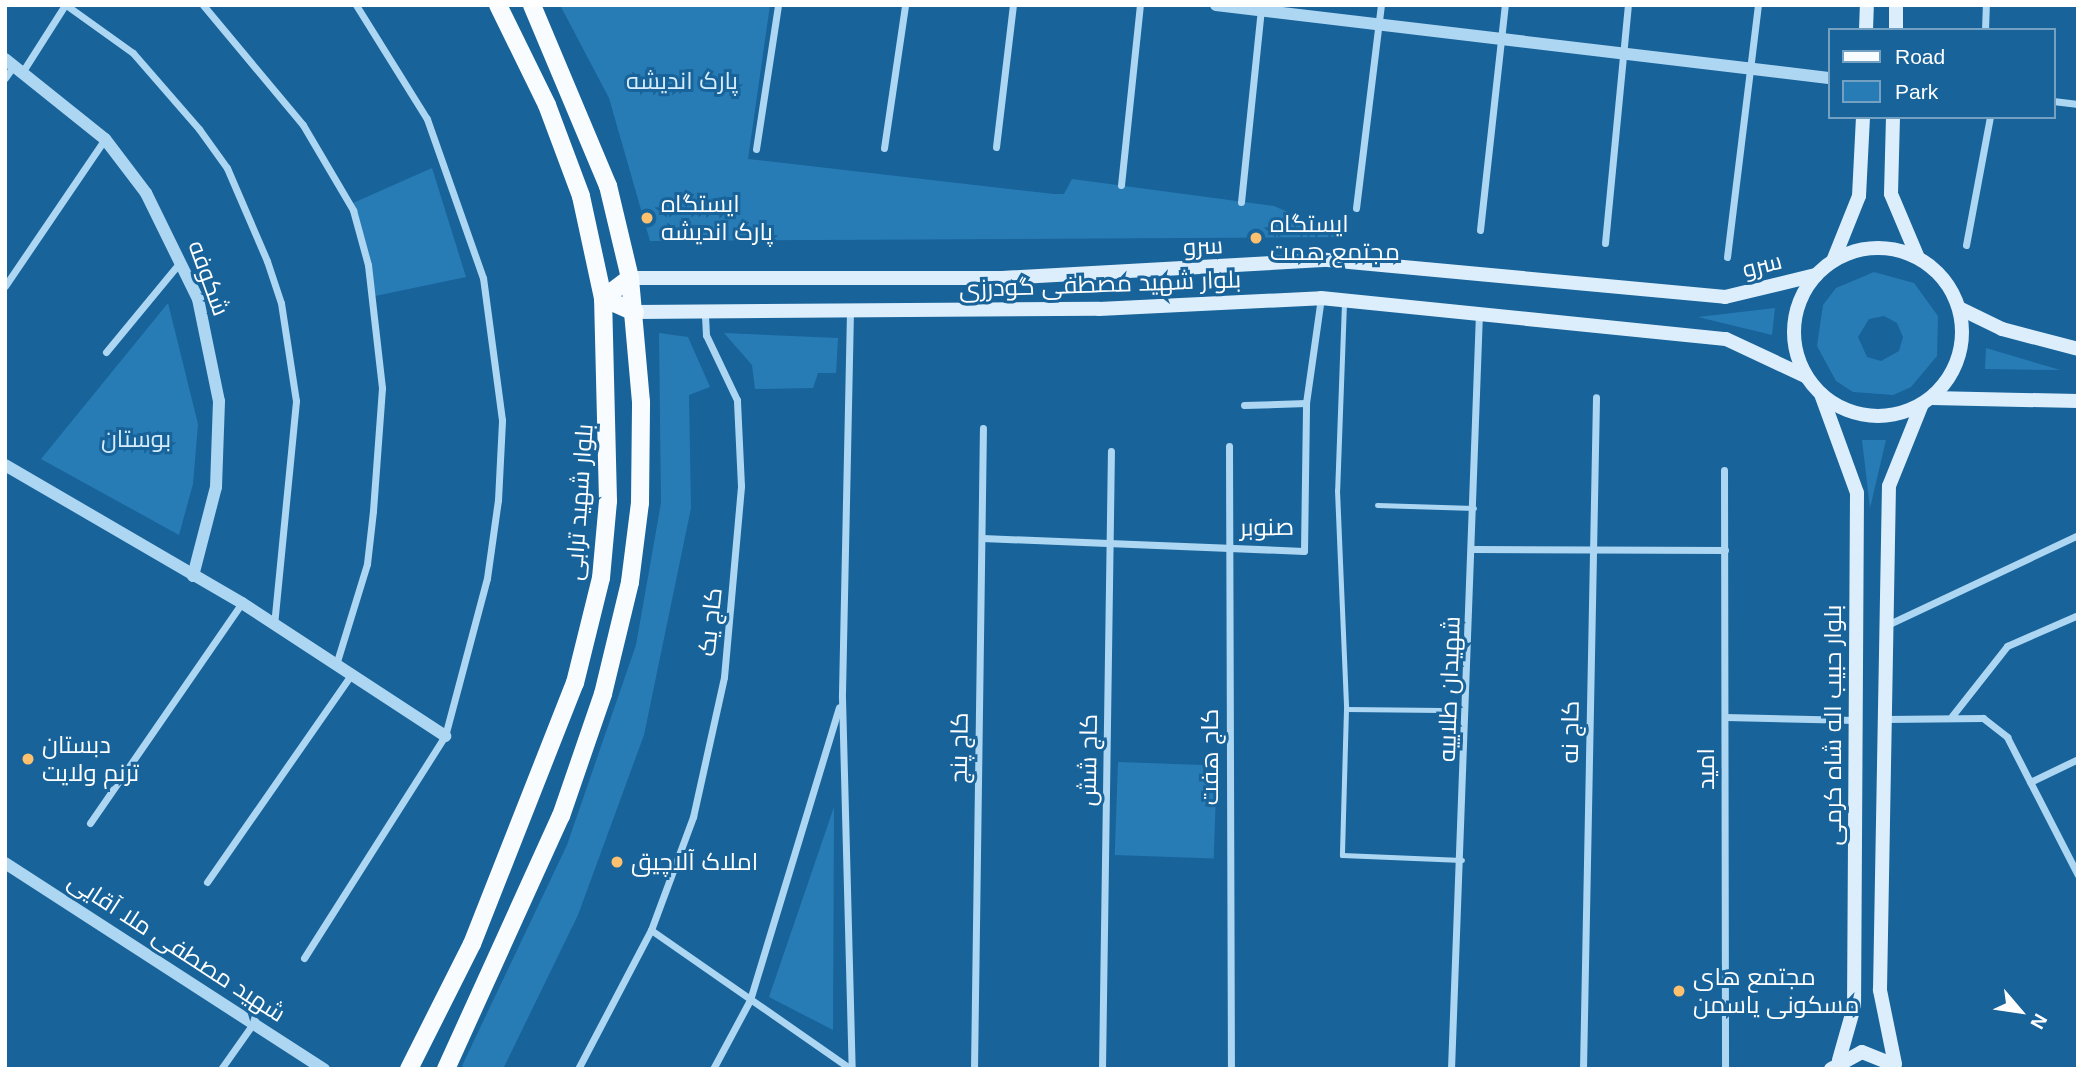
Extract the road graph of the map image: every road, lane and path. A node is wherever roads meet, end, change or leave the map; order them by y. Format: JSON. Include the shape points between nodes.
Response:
{"nodes":[{"id":1,"x":65,"y":5,"type":"edge"},
{"id":2,"x":203,"y":5,"type":"edge"},
{"id":3,"x":356,"y":5,"type":"edge"},
{"id":4,"x":498,"y":5,"type":"edge"},
{"id":5,"x":532,"y":5,"type":"edge"},
{"id":6,"x":778,"y":5,"type":"edge"},
{"id":7,"x":905,"y":5,"type":"edge"},
{"id":8,"x":1013,"y":5,"type":"edge"},
{"id":9,"x":1140,"y":5,"type":"edge"},
{"id":10,"x":1216,"y":5,"type":"edge"},
{"id":11,"x":1381,"y":5,"type":"edge"},
{"id":12,"x":1505,"y":5,"type":"edge"},
{"id":13,"x":1628,"y":5,"type":"edge"},
{"id":14,"x":1758,"y":5,"type":"edge"},
{"id":15,"x":1867,"y":5,"type":"edge"},
{"id":16,"x":1896,"y":5,"type":"edge"},
{"id":17,"x":1986,"y":5,"type":"edge"},
{"id":18,"x":1261,"y":8,"type":"edge"},
{"id":19,"x":1380,"y":25,"type":"junction"},
{"id":20,"x":1866,"y":28,"type":"edge"},
{"id":21,"x":1896,"y":28,"type":"edge"},
{"id":22,"x":1985,"y":28,"type":"edge"},
{"id":23,"x":1501,"y":39,"type":"junction"},
{"id":24,"x":1623,"y":53,"type":"junction"},
{"id":25,"x":14,"y":65,"type":"edge"},
{"id":26,"x":1750,"y":68,"type":"junction"},
{"id":27,"x":5,"y":78,"type":"edge"},
{"id":28,"x":1828,"y":78,"type":"edge"},
{"id":29,"x":2055,"y":101,"type":"edge"},
{"id":30,"x":2078,"y":104,"type":"edge"},
{"id":31,"x":1863,"y":119,"type":"edge"},
{"id":32,"x":1893,"y":119,"type":"edge"},
{"id":33,"x":1990,"y":119,"type":"edge"},
{"id":34,"x":105,"y":139,"type":"junction"},
{"id":35,"x":996,"y":147,"type":"dead end"},
{"id":36,"x":884,"y":148,"type":"dead end"},
{"id":37,"x":756,"y":149,"type":"dead end"},
{"id":38,"x":1121,"y":185,"type":"dead end"},
{"id":39,"x":1241,"y":202,"type":"dead end"},
{"id":40,"x":1356,"y":208,"type":"dead end"},
{"id":41,"x":1480,"y":230,"type":"dead end"},
{"id":42,"x":1605,"y":243,"type":"dead end"},
{"id":43,"x":1966,"y":245,"type":"dead end"},
{"id":44,"x":1727,"y":257,"type":"dead end"},
{"id":45,"x":1918,"y":258,"type":"junction"},
{"id":46,"x":181,"y":260,"type":"junction"},
{"id":47,"x":1833,"y":261,"type":"junction"},
{"id":48,"x":1816,"y":275,"type":"junction"},
{"id":49,"x":630,"y":278,"type":"junction"},
{"id":50,"x":5,"y":286,"type":"edge"},
{"id":51,"x":603,"y":298,"type":"junction"},
{"id":52,"x":1321,"y":298,"type":"junction"},
{"id":53,"x":1344,"y":300,"type":"junction"},
{"id":54,"x":1959,"y":308,"type":"junction"},
{"id":55,"x":1479,"y":309,"type":"junction"},
{"id":56,"x":850,"y":311,"type":"junction"},
{"id":57,"x":635,"y":312,"type":"junction"},
{"id":58,"x":705,"y":315,"type":"junction"},
{"id":59,"x":2078,"y":349,"type":"edge"},
{"id":60,"x":106,"y":352,"type":"dead end"},
{"id":61,"x":1807,"y":377,"type":"junction"},
{"id":62,"x":1821,"y":394,"type":"junction"},
{"id":63,"x":1596,"y":397,"type":"dead end"},
{"id":64,"x":1927,"y":401,"type":"junction"},
{"id":65,"x":2078,"y":401,"type":"edge"},
{"id":66,"x":1306,"y":403,"type":"junction"},
{"id":67,"x":1244,"y":405,"type":"dead end"},
{"id":68,"x":984,"y":428,"type":"dead end"},
{"id":69,"x":1229,"y":446,"type":"dead end"},
{"id":70,"x":1111,"y":451,"type":"dead end"},
{"id":71,"x":5,"y":465,"type":"edge"},
{"id":72,"x":1724,"y":470,"type":"dead end"},
{"id":73,"x":1377,"y":505,"type":"dead end"},
{"id":74,"x":1474,"y":508,"type":"junction"},
{"id":75,"x":2078,"y":535,"type":"edge"},
{"id":76,"x":982,"y":538,"type":"junction"},
{"id":77,"x":1111,"y":544,"type":"junction"},
{"id":78,"x":1228,"y":547,"type":"junction"},
{"id":79,"x":1594,"y":548,"type":"junction"},
{"id":80,"x":1473,"y":549,"type":"junction"},
{"id":81,"x":1725,"y":550,"type":"junction"},
{"id":82,"x":194,"y":576,"type":"junction"},
{"id":83,"x":242,"y":604,"type":"junction"},
{"id":84,"x":2078,"y":615,"type":"edge"},
{"id":85,"x":274,"y":625,"type":"junction"},
{"id":86,"x":1886,"y":625,"type":"junction"},
{"id":87,"x":336,"y":666,"type":"junction"},
{"id":88,"x":351,"y":676,"type":"junction"},
{"id":89,"x":842,"y":698,"type":"junction"},
{"id":90,"x":1346,"y":709,"type":"junction"},
{"id":91,"x":1442,"y":710,"type":"dead end"},
{"id":92,"x":1952,"y":716,"type":"junction"},
{"id":93,"x":1725,"y":717,"type":"junction"},
{"id":94,"x":1884,"y":719,"type":"junction"},
{"id":95,"x":1855,"y":720,"type":"junction"},
{"id":96,"x":444,"y":736,"type":"junction"},
{"id":97,"x":2078,"y":759,"type":"edge"},
{"id":98,"x":2031,"y":782,"type":"junction"},
{"id":99,"x":90,"y":823,"type":"dead end"},
{"id":100,"x":1462,"y":860,"type":"junction"},
{"id":101,"x":5,"y":863,"type":"edge"},
{"id":102,"x":2078,"y":875,"type":"edge"},
{"id":103,"x":207,"y":882,"type":"dead end"},
{"id":104,"x":651,"y":930,"type":"junction"},
{"id":105,"x":304,"y":958,"type":"dead end"},
{"id":106,"x":750,"y":1000,"type":"junction"},
{"id":107,"x":255,"y":1021,"type":"junction"},
{"id":108,"x":1835,"y":1065,"type":"edge"},
{"id":109,"x":1896,"y":1066,"type":"edge"},
{"id":110,"x":221,"y":1069,"type":"edge"},
{"id":111,"x":324,"y":1069,"type":"edge"},
{"id":112,"x":409,"y":1069,"type":"edge"},
{"id":113,"x":446,"y":1069,"type":"edge"},
{"id":114,"x":578,"y":1069,"type":"edge"},
{"id":115,"x":713,"y":1069,"type":"edge"},
{"id":116,"x":852,"y":1069,"type":"edge"},
{"id":117,"x":974,"y":1069,"type":"edge"},
{"id":118,"x":1102,"y":1069,"type":"edge"},
{"id":119,"x":1231,"y":1069,"type":"edge"},
{"id":120,"x":1451,"y":1069,"type":"edge"},
{"id":121,"x":1583,"y":1069,"type":"edge"},
{"id":122,"x":1725,"y":1069,"type":"edge"}],
"edges":[{"from":1,"to":25,"type":"street"},
{"from":1,"to":85,"type":"street","via":[[133,53],[199,129],[227,168],[267,261],[281,303],[296,401]]},
{"from":2,"to":87,"type":"street","via":[[303,125],[353,210],[368,265],[382,388],[373,511],[367,564]]},
{"from":3,"to":96,"type":"street","via":[[402,71],[443,158],[483,278],[499,375],[494,540]]},
{"from":4,"to":51,"type":"main road","name":"بلوار شهید ترابی","via":[[547,105],[581,196]]},
{"from":5,"to":49,"type":"main road","via":[[608,186]]},
{"from":6,"to":37,"type":"street"},
{"from":7,"to":36,"type":"street"},
{"from":8,"to":35,"type":"street"},
{"from":9,"to":38,"type":"street"},
{"from":10,"to":18,"type":"street"},
{"from":11,"to":19,"type":"street"},
{"from":12,"to":23,"type":"street"},
{"from":13,"to":24,"type":"street"},
{"from":14,"to":26,"type":"street"},
{"from":15,"to":20,"type":"main road"},
{"from":16,"to":21,"type":"main road"},
{"from":17,"to":22,"type":"street"},
{"from":18,"to":19,"type":"street"},
{"from":18,"to":39,"type":"street"},
{"from":19,"to":23,"type":"street"},
{"from":19,"to":40,"type":"street"},
{"from":23,"to":24,"type":"street"},
{"from":23,"to":41,"type":"street"},
{"from":24,"to":26,"type":"street"},
{"from":24,"to":42,"type":"street"},
{"from":25,"to":27,"type":"street"},
{"from":25,"to":34,"type":"street","name":"شکوفه"},
{"from":26,"to":28,"type":"street"},
{"from":26,"to":44,"type":"street"},
{"from":29,"to":30,"type":"street"},
{"from":31,"to":47,"type":"main road","via":[[1859,196]]},
{"from":32,"to":45,"type":"main road","via":[[1891,194]]},
{"from":33,"to":43,"type":"street"},
{"from":34,"to":46,"type":"street","name":"شکوفه","via":[[146,193]]},
{"from":34,"to":50,"type":"street"},
{"from":45,"to":47,"type":"main road","via":[[1875,248]]},
{"from":45,"to":54,"type":"main road","via":[[1936,271]]},
{"from":46,"to":60,"type":"street"},
{"from":46,"to":82,"type":"street","name":"شکوفه","via":[[198,299],[219,401],[216,487]]},
{"from":47,"to":48,"type":"main road"},
{"from":48,"to":49,"type":"main road","name":"سرو","via":[[1726,297],[1328,260],[1002,278]]},
{"from":48,"to":61,"type":"main road","via":[[1804,293],[1794,335]]},
{"from":49,"to":51,"type":"main road"},
{"from":49,"to":57,"type":"main road"},
{"from":51,"to":57,"type":"main road"},
{"from":51,"to":112,"type":"main road","name":"بلوار شهید ترابی","via":[[608,501],[601,578],[575,683],[472,944]]},
{"from":52,"to":53,"type":"main road","name":"بلوار شهید مصطفی گودرزی"},
{"from":52,"to":56,"type":"main road","name":"بلوار شهید مصطفی گودرزی","via":[[1099,309]]},
{"from":52,"to":66,"type":"street","name":"صنوبر"},
{"from":53,"to":55,"type":"main road","name":"بلوار شهید مصطفی گودرزی"},
{"from":53,"to":90,"type":"lane","via":[[1337,490]]},
{"from":54,"to":59,"type":"main road","via":[[2002,329]]},
{"from":54,"to":64,"type":"main road","via":[[1958,356]]},
{"from":55,"to":61,"type":"main road","name":"بلوار شهید مصطفی گودرزی","via":[[1726,339]]},
{"from":55,"to":74,"type":"street","name":"شهیدان طلاییه"},
{"from":56,"to":58,"type":"main road","name":"بلوار شهید مصطفی گودرزی"},
{"from":56,"to":89,"type":"street"},
{"from":57,"to":58,"type":"main road","name":"بلوار شهید مصطفی گودرزی"},
{"from":57,"to":113,"type":"main road","via":[[640,503],[630,582],[603,694],[561,816]]},
{"from":58,"to":104,"type":"street","name":"کاج یک","via":[[706,335],[737,400],[741,486],[730,632],[693,817]]},
{"from":61,"to":62,"type":"main road"},
{"from":62,"to":64,"type":"main road","via":[[1859,415],[1903,413]]},
{"from":62,"to":95,"type":"main road","name":"بلوار حبیب اله شاه کرمی","via":[[1857,493]]},
{"from":63,"to":79,"type":"street","name":"کاج نه"},
{"from":64,"to":65,"type":"main road"},
{"from":64,"to":86,"type":"main road","name":"بلوار حبیب اله شاه کرمی","via":[[1889,486]]},
{"from":66,"to":67,"type":"street"},
{"from":66,"to":78,"type":"street","name":"صنوبر","via":[[1304,551]]},
{"from":68,"to":76,"type":"street","name":"کاج پنج"},
{"from":69,"to":78,"type":"street","name":"کاج هفت"},
{"from":70,"to":77,"type":"street","name":"کاج شش"},
{"from":71,"to":82,"type":"street"},
{"from":72,"to":81,"type":"street","name":"امید"},
{"from":73,"to":74,"type":"lane"},
{"from":74,"to":80,"type":"street","name":"شهیدان طلاییه"},
{"from":75,"to":86,"type":"street"},
{"from":76,"to":77,"type":"street","name":"صنوبر"},
{"from":76,"to":117,"type":"street","name":"کاج پنج"},
{"from":77,"to":78,"type":"street","name":"صنوبر"},
{"from":77,"to":118,"type":"street","name":"کاج شش"},
{"from":78,"to":119,"type":"street","name":"کاج هفت"},
{"from":79,"to":80,"type":"street"},
{"from":79,"to":81,"type":"street"},
{"from":79,"to":121,"type":"street","name":"کاج نه"},
{"from":80,"to":100,"type":"street","name":"شهیدان طلاییه"},
{"from":81,"to":93,"type":"street","name":"امید"},
{"from":82,"to":83,"type":"street"},
{"from":83,"to":85,"type":"street"},
{"from":83,"to":99,"type":"street"},
{"from":84,"to":92,"type":"street","via":[[2007,646]]},
{"from":85,"to":87,"type":"street"},
{"from":86,"to":94,"type":"main road","name":"بلوار حبیب اله شاه کرمی"},
{"from":87,"to":88,"type":"street"},
{"from":88,"to":96,"type":"street"},
{"from":88,"to":103,"type":"street"},
{"from":89,"to":106,"type":"street"},
{"from":89,"to":116,"type":"street"},
{"from":90,"to":91,"type":"lane"},
{"from":90,"to":100,"type":"lane","via":[[1342,855]]},
{"from":92,"to":94,"type":"street"},
{"from":92,"to":98,"type":"street","via":[[1983,718],[2007,737]]},
{"from":93,"to":95,"type":"street"},
{"from":93,"to":122,"type":"street","name":"امید"},
{"from":94,"to":109,"type":"main road","name":"بلوار حبیب اله شاه کرمی","via":[[1880,990]]},
{"from":95,"to":108,"type":"main road","name":"بلوار حبیب اله شاه کرمی","via":[[1854,1007]]},
{"from":96,"to":105,"type":"street"},
{"from":97,"to":98,"type":"street"},
{"from":98,"to":102,"type":"street"},
{"from":100,"to":120,"type":"street","name":"شهیدان طلاییه"},
{"from":101,"to":107,"type":"street","name":"شهید مصطفی ملا آقایی"},
{"from":104,"to":106,"type":"street"},
{"from":104,"to":114,"type":"street","name":"کاج یک"},
{"from":106,"to":115,"type":"street"},
{"from":106,"to":116,"type":"street"},
{"from":107,"to":110,"type":"street"},
{"from":107,"to":111,"type":"street","name":"شهید مصطفی ملا آقایی"},
{"from":108,"to":109,"type":"main road","via":[[1862,1052]]}]}
